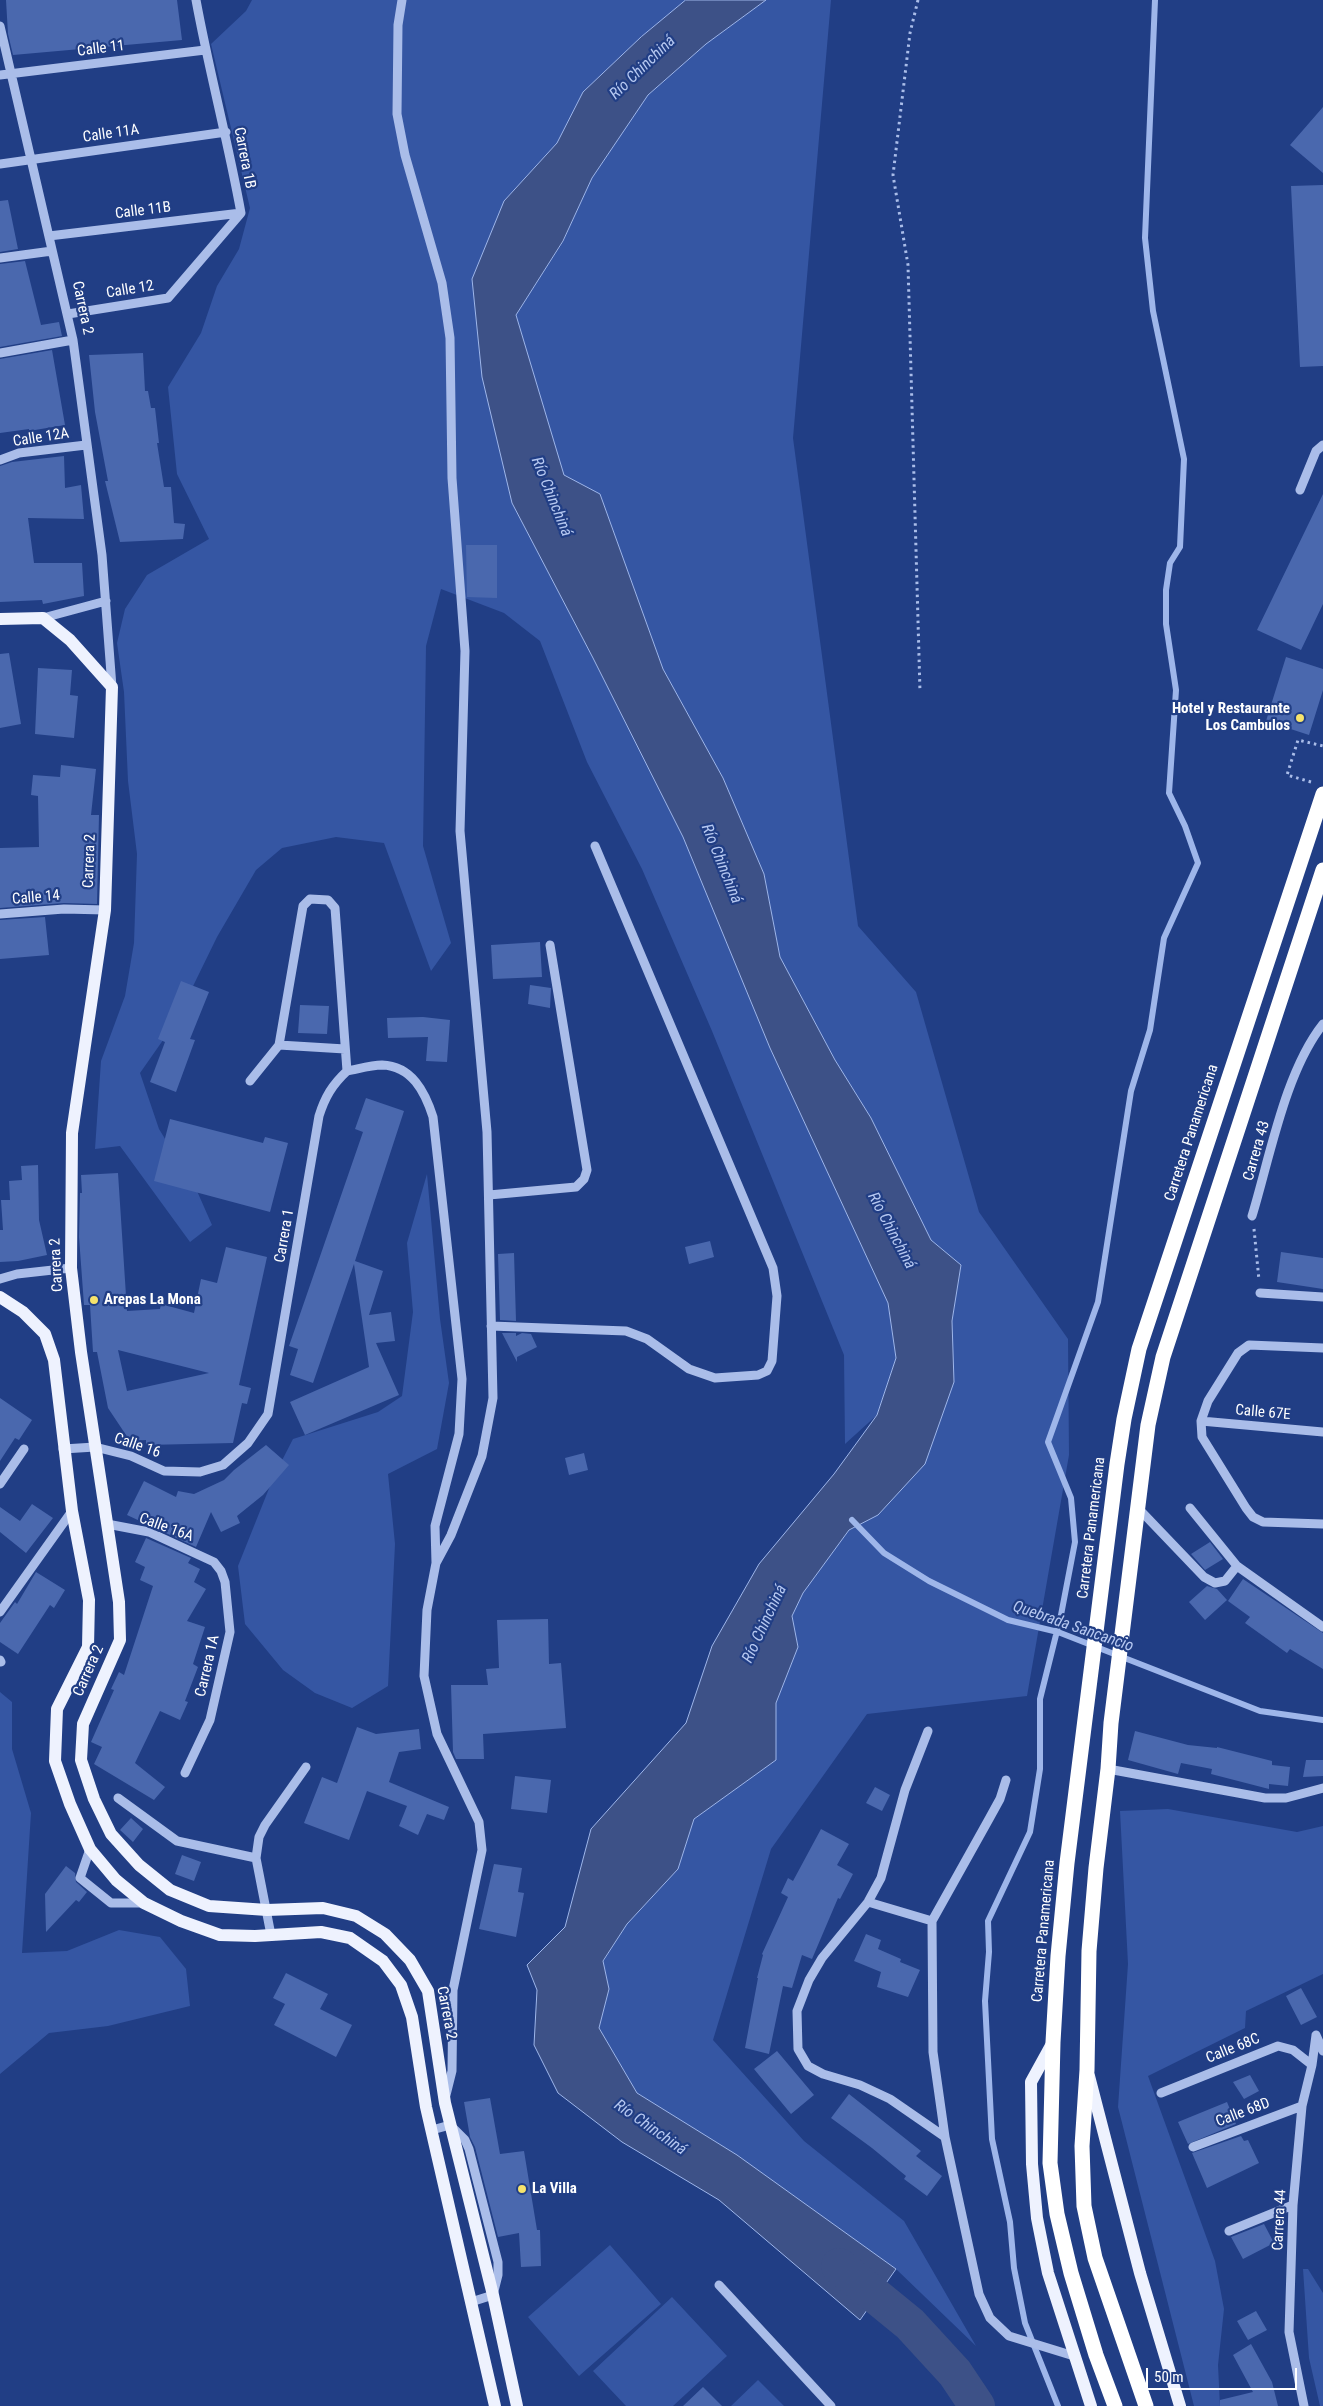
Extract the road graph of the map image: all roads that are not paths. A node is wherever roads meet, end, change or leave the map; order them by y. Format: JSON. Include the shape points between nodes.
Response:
{"nodes":[{"id":1,"x":196,"y":0,"type":"edge"},
{"id":2,"x":402,"y":0,"type":"edge"},
{"id":3,"x":0,"y":26,"type":"edge"},
{"id":4,"x":205,"y":50,"type":"junction"},
{"id":5,"x":10,"y":74,"type":"junction"},
{"id":6,"x":0,"y":75,"type":"edge"},
{"id":7,"x":226,"y":132,"type":"junction"},
{"id":8,"x":30,"y":158,"type":"junction"},
{"id":9,"x":0,"y":164,"type":"edge"},
{"id":10,"x":240,"y":213,"type":"junction"},
{"id":11,"x":49,"y":236,"type":"junction"},
{"id":12,"x":52,"y":251,"type":"junction"},
{"id":13,"x":0,"y":258,"type":"edge"},
{"id":14,"x":168,"y":298,"type":"joint"},
{"id":15,"x":68,"y":314,"type":"junction"},
{"id":16,"x":72,"y":340,"type":"junction"},
{"id":17,"x":0,"y":353,"type":"edge"},
{"id":18,"x":1323,"y":444,"type":"edge"},
{"id":19,"x":86,"y":445,"type":"junction"},
{"id":20,"x":0,"y":460,"type":"edge"},
{"id":21,"x":1300,"y":490,"type":"dead end"},
{"id":22,"x":106,"y":601,"type":"junction"},
{"id":23,"x":43,"y":618,"type":"junction"},
{"id":24,"x":0,"y":619,"type":"edge"},
{"id":25,"x":112,"y":687,"type":"junction"},
{"id":26,"x":1319,"y":789,"type":"edge"},
{"id":27,"x":595,"y":846,"type":"dead end"},
{"id":28,"x":1323,"y":870,"type":"edge"},
{"id":29,"x":105,"y":910,"type":"junction"},
{"id":30,"x":0,"y":914,"type":"edge"},
{"id":31,"x":550,"y":945,"type":"dead end"},
{"id":32,"x":1323,"y":1024,"type":"edge"},
{"id":33,"x":1320,"y":1033,"type":"edge"},
{"id":34,"x":279,"y":1045,"type":"junction"},
{"id":35,"x":345,"y":1049,"type":"junction"},
{"id":36,"x":347,"y":1071,"type":"junction"},
{"id":37,"x":250,"y":1081,"type":"dead end"},
{"id":38,"x":489,"y":1195,"type":"junction"},
{"id":39,"x":1252,"y":1216,"type":"road end"},
{"id":40,"x":71,"y":1268,"type":"junction"},
{"id":41,"x":0,"y":1279,"type":"edge"},
{"id":42,"x":1260,"y":1293,"type":"road end"},
{"id":43,"x":0,"y":1297,"type":"edge"},
{"id":44,"x":1323,"y":1297,"type":"edge"},
{"id":45,"x":491,"y":1326,"type":"junction"},
{"id":46,"x":1323,"y":1348,"type":"edge"},
{"id":47,"x":268,"y":1414,"type":"joint"},
{"id":48,"x":1202,"y":1422,"type":"junction"},
{"id":49,"x":1323,"y":1432,"type":"edge"},
{"id":50,"x":94,"y":1447,"type":"junction"},
{"id":51,"x":24,"y":1449,"type":"dead end"},
{"id":52,"x":63,"y":1449,"type":"junction"},
{"id":53,"x":0,"y":1484,"type":"edge"},
{"id":54,"x":1190,"y":1508,"type":"dead end"},
{"id":55,"x":72,"y":1511,"type":"junction"},
{"id":56,"x":1138,"y":1514,"type":"junction"},
{"id":57,"x":106,"y":1524,"type":"junction"},
{"id":58,"x":1323,"y":1524,"type":"edge"},
{"id":59,"x":214,"y":1562,"type":"joint"},
{"id":60,"x":436,"y":1563,"type":"junction"},
{"id":61,"x":1237,"y":1566,"type":"junction"},
{"id":62,"x":0,"y":1612,"type":"edge"},
{"id":63,"x":1323,"y":1627,"type":"edge"},
{"id":64,"x":928,"y":1731,"type":"dead end"},
{"id":65,"x":306,"y":1767,"type":"dead end"},
{"id":66,"x":1108,"y":1769,"type":"junction"},
{"id":67,"x":185,"y":1773,"type":"dead end"},
{"id":68,"x":1006,"y":1780,"type":"dead end"},
{"id":69,"x":1323,"y":1788,"type":"edge"},
{"id":70,"x":118,"y":1798,"type":"dead end"},
{"id":71,"x":90,"y":1849,"type":"junction"},
{"id":72,"x":256,"y":1858,"type":"junction"},
{"id":73,"x":868,"y":1902,"type":"junction"},
{"id":74,"x":144,"y":1903,"type":"junction"},
{"id":75,"x":267,"y":1910,"type":"junction"},
{"id":76,"x":932,"y":1921,"type":"junction"},
{"id":77,"x":271,"y":1935,"type":"junction"},
{"id":78,"x":1320,"y":2033,"type":"edge"},
{"id":79,"x":1053,"y":2042,"type":"junction"},
{"id":80,"x":1323,"y":2051,"type":"edge"},
{"id":81,"x":1312,"y":2064,"type":"junction"},
{"id":82,"x":1087,"y":2070,"type":"junction"},
{"id":83,"x":1161,"y":2093,"type":"dead end"},
{"id":84,"x":445,"y":2103,"type":"junction"},
{"id":85,"x":1302,"y":2106,"type":"junction"},
{"id":86,"x":450,"y":2125,"type":"junction"},
{"id":87,"x":432,"y":2130,"type":"junction"},
{"id":88,"x":945,"y":2137,"type":"junction"},
{"id":89,"x":1193,"y":2147,"type":"dead end"},
{"id":90,"x":1294,"y":2204,"type":"junction"},
{"id":91,"x":1229,"y":2231,"type":"dead end"},
{"id":92,"x":720,"y":2284,"type":"dead end"},
{"id":93,"x":493,"y":2294,"type":"junction"},
{"id":94,"x":471,"y":2302,"type":"junction"},
{"id":95,"x":1074,"y":2356,"type":"junction"},
{"id":96,"x":495,"y":2406,"type":"edge"},
{"id":97,"x":517,"y":2406,"type":"edge"},
{"id":98,"x":831,"y":2406,"type":"edge"},
{"id":99,"x":1091,"y":2406,"type":"edge"},
{"id":100,"x":1115,"y":2406,"type":"edge"},
{"id":101,"x":1146,"y":2406,"type":"edge"},
{"id":102,"x":1180,"y":2406,"type":"edge"},
{"id":103,"x":1304,"y":2406,"type":"edge"}],
"edges":[{"from":1,"to":4,"type":"street","name":"Carrera 1B"},
{"from":2,"to":38,"type":"street","via":[[398,25],[398,114],[405,154],[442,283],[450,338],[452,478],[465,651],[460,831],[487,1132]]},
{"from":3,"to":5,"type":"street","name":"Carrera 2"},
{"from":4,"to":5,"type":"street","name":"Calle 11"},
{"from":4,"to":7,"type":"street","name":"Carrera 1B"},
{"from":5,"to":6,"type":"street","name":"Calle 11"},
{"from":5,"to":8,"type":"street","name":"Carrera 2"},
{"from":7,"to":8,"type":"street","name":"Calle 11A"},
{"from":7,"to":10,"type":"street","name":"Carrera 1B"},
{"from":8,"to":9,"type":"street","name":"Calle 11A"},
{"from":8,"to":11,"type":"street","name":"Carrera 2"},
{"from":10,"to":11,"type":"street","name":"Calle 11B"},
{"from":10,"to":14,"type":"street","name":"Carrera 1B"},
{"from":11,"to":12,"type":"street","name":"Carrera 2"},
{"from":12,"to":13,"type":"street"},
{"from":12,"to":15,"type":"street","name":"Carrera 2"},
{"from":14,"to":15,"type":"street","name":"Calle 12"},
{"from":15,"to":16,"type":"street","name":"Carrera 2"},
{"from":16,"to":17,"type":"street"},
{"from":16,"to":19,"type":"street","name":"Carrera 2"},
{"from":18,"to":21,"type":"street","via":[[1316,451]]},
{"from":19,"to":20,"type":"street","name":"Calle 12A","via":[[19,453]]},
{"from":19,"to":22,"type":"street","name":"Carrera 2"},
{"from":22,"to":23,"type":"street"},
{"from":22,"to":25,"type":"street","name":"Carrera 2"},
{"from":23,"to":24,"type":"main road"},
{"from":23,"to":25,"type":"main road","via":[[70,640]]},
{"from":25,"to":29,"type":"main road","name":"Carrera 2"},
{"from":26,"to":79,"type":"highway","name":"Carretera Panamericana","via":[[1139,1349],[1124,1419],[1066,1872]]},
{"from":27,"to":45,"type":"street","via":[[773,1268],[777,1296],[772,1362],[767,1371],[758,1376],[715,1378],[689,1369],[647,1339],[626,1331]]},
{"from":28,"to":56,"type":"highway","via":[[1163,1357],[1148,1425]]},
{"from":29,"to":30,"type":"street","name":"Calle 14","via":[[64,908]]},
{"from":29,"to":40,"type":"main road","name":"Carrera 2","via":[[72,1133]]},
{"from":31,"to":38,"type":"street","via":[[587,1170],[584,1179],[576,1186]]},
{"from":32,"to":33,"type":"street","name":"Carrera 43"},
{"from":33,"to":39,"type":"street","name":"Carrera 43","via":[[1289,1090]]},
{"from":34,"to":35,"type":"street"},
{"from":34,"to":35,"type":"street","via":[[304,906],[310,899],[328,900],[335,908]]},
{"from":34,"to":37,"type":"street"},
{"from":35,"to":36,"type":"street"},
{"from":36,"to":47,"type":"street","name":"Carrera 1","via":[[324,1098],[319,1116]]},
{"from":36,"to":60,"type":"street","via":[[382,1065],[405,1071],[425,1093],[433,1117],[462,1379],[459,1434],[435,1526]]},
{"from":38,"to":45,"type":"street"},
{"from":40,"to":41,"type":"street"},
{"from":40,"to":50,"type":"main road","name":"Carrera 2"},
{"from":42,"to":44,"type":"street"},
{"from":43,"to":52,"type":"main road","name":"Carrera 2","via":[[23,1312],[45,1334],[54,1360]]},
{"from":45,"to":60,"type":"street","via":[[493,1398],[482,1456],[451,1535]]},
{"from":46,"to":48,"type":"street","via":[[1249,1345],[1238,1353],[1208,1401]]},
{"from":47,"to":50,"type":"street","name":"Calle 16","via":[[248,1443],[223,1465],[200,1472],[164,1471],[131,1456]]},
{"from":48,"to":49,"type":"street","name":"Calle 67E"},
{"from":48,"to":58,"type":"street","via":[[1202,1437],[1253,1517],[1263,1522]]},
{"from":50,"to":52,"type":"street","name":"Calle 16"},
{"from":50,"to":57,"type":"main road","name":"Carrera 2"},
{"from":51,"to":53,"type":"street"},
{"from":52,"to":55,"type":"main road","name":"Carrera 2"},
{"from":54,"to":61,"type":"street"},
{"from":55,"to":62,"type":"street"},
{"from":55,"to":71,"type":"main road","name":"Carrera 2","via":[[89,1600],[88,1647],[57,1709],[55,1761]]},
{"from":56,"to":61,"type":"street","via":[[1215,1583],[1225,1581]]},
{"from":56,"to":66,"type":"highway"},
{"from":57,"to":59,"type":"street","name":"Calle 16A","via":[[148,1532]]},
{"from":57,"to":75,"type":"main road","name":"Carrera 2","via":[[119,1602],[120,1640],[84,1724],[81,1760],[94,1800],[110,1834],[139,1865],[170,1890],[209,1906]]},
{"from":59,"to":67,"type":"street","name":"Carrera 1A","via":[[225,1582],[230,1632],[210,1720]]},
{"from":60,"to":84,"type":"street","via":[[427,1610],[424,1676],[437,1734],[479,1822],[482,1850],[453,1990],[452,2071]]},
{"from":61,"to":63,"type":"street"},
{"from":64,"to":73,"type":"street","via":[[905,1790],[881,1878]]},
{"from":65,"to":72,"type":"street","via":[[265,1825],[259,1837]]},
{"from":66,"to":69,"type":"street","via":[[1265,1798],[1286,1798]]},
{"from":66,"to":82,"type":"highway","via":[[1089,1950]]},
{"from":68,"to":76,"type":"street","via":[[1000,1800]]},
{"from":70,"to":72,"type":"street","via":[[177,1841]]},
{"from":71,"to":74,"type":"main road","name":"Carrera 2","via":[[116,1880]]},
{"from":71,"to":74,"type":"street","via":[[80,1878],[111,1904]]},
{"from":72,"to":75,"type":"street"},
{"from":73,"to":76,"type":"street"},
{"from":73,"to":88,"type":"street","via":[[822,1958],[809,1980],[798,2011],[798,2049],[808,2066],[890,2099]]},
{"from":74,"to":77,"type":"main road","name":"Carrera 2","via":[[220,1935]]},
{"from":75,"to":77,"type":"street"},
{"from":75,"to":84,"type":"main road","name":"Carrera 2","via":[[323,1908],[356,1916],[385,1934],[410,1960],[428,1991]]},
{"from":76,"to":88,"type":"street","via":[[933,2052]]},
{"from":77,"to":87,"type":"main road","name":"Carrera 2","via":[[321,1932],[350,1938],[383,1961],[401,1986],[412,2017]]},
{"from":78,"to":80,"type":"street"},
{"from":78,"to":81,"type":"street","name":"Carrera 44"},
{"from":79,"to":95,"type":"main road","via":[[1031,2082],[1032,2164],[1037,2218],[1048,2273]]},
{"from":79,"to":100,"type":"highway","name":"Carretera Panamericana","via":[[1050,2163],[1057,2214],[1096,2355]]},
{"from":81,"to":83,"type":"street","name":"Calle 68C","via":[[1294,2050],[1278,2046]]},
{"from":81,"to":85,"type":"street","name":"Carrera 44"},
{"from":82,"to":101,"type":"highway","via":[[1082,2146],[1084,2206],[1095,2258]]},
{"from":82,"to":102,"type":"main road","via":[[1140,2273]]},
{"from":84,"to":86,"type":"main road","name":"Carrera 2"},
{"from":85,"to":89,"type":"street","name":"Calle 68D"},
{"from":85,"to":90,"type":"street","name":"Carrera 44"},
{"from":86,"to":87,"type":"street"},
{"from":86,"to":93,"type":"main road","name":"Carrera 2"},
{"from":87,"to":94,"type":"main road","name":"Carrera 2"},
{"from":88,"to":95,"type":"street","via":[[980,2294],[990,2318],[1009,2336]]},
{"from":90,"to":91,"type":"street"},
{"from":90,"to":103,"type":"street","name":"Carrera 44","via":[[1289,2332]]},
{"from":92,"to":98,"type":"street"},
{"from":93,"to":94,"type":"street"},
{"from":93,"to":97,"type":"main road","name":"Carrera 2"},
{"from":94,"to":96,"type":"main road","name":"Carrera 2"},
{"from":95,"to":99,"type":"main road"}]}
